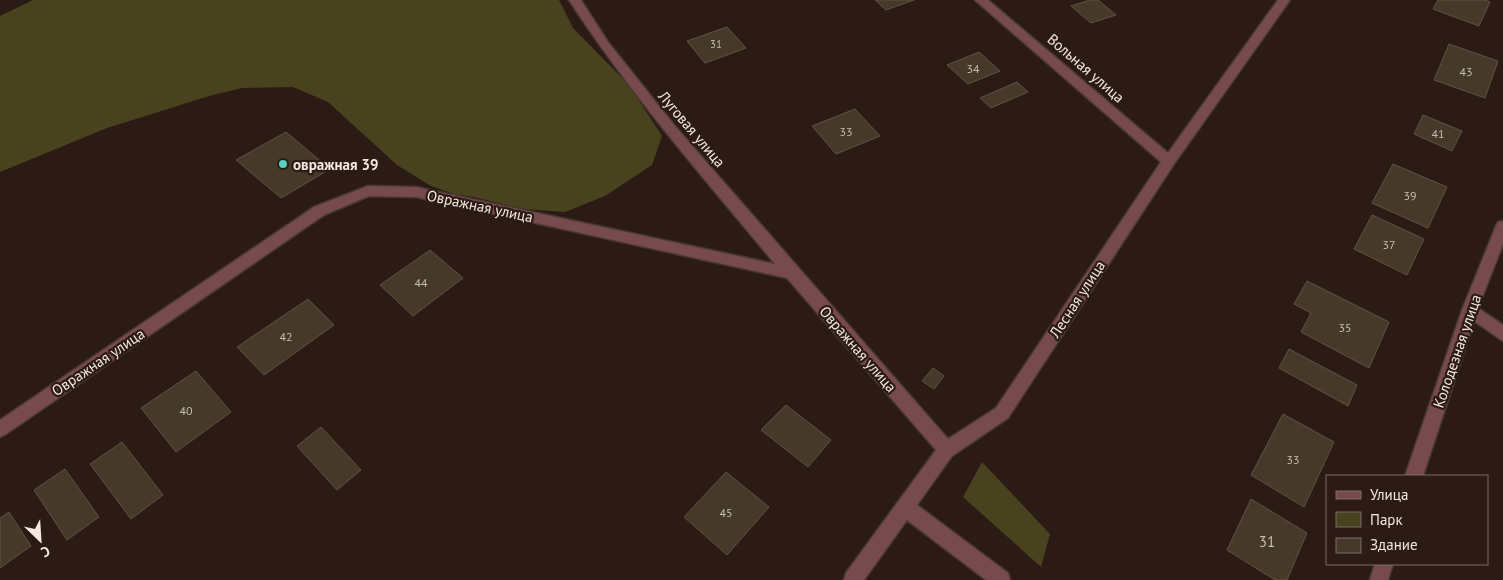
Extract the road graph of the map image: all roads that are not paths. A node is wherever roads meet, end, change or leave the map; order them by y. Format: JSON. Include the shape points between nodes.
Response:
{"nodes":[{"id":1,"x":576,"y":0,"type":"edge"},
{"id":2,"x":981,"y":0,"type":"edge"},
{"id":3,"x":1284,"y":0,"type":"edge"},
{"id":4,"x":1169,"y":161,"type":"junction"},
{"id":5,"x":1503,"y":226,"type":"edge"},
{"id":6,"x":792,"y":273,"type":"junction"},
{"id":7,"x":1470,"y":310,"type":"junction"},
{"id":8,"x":1503,"y":334,"type":"edge"},
{"id":9,"x":0,"y":429,"type":"edge"},
{"id":10,"x":946,"y":450,"type":"junction"},
{"id":11,"x":1414,"y":475,"type":"edge"},
{"id":12,"x":905,"y":507,"type":"junction"},
{"id":13,"x":1384,"y":565,"type":"edge"},
{"id":14,"x":853,"y":580,"type":"edge"},
{"id":15,"x":1001,"y":580,"type":"edge"},
{"id":16,"x":1379,"y":580,"type":"edge"}],
"edges":[{"from":1,"to":6,"type":"street","name":"Луговая улица","via":[[633,83]]},
{"from":2,"to":4,"type":"street","name":"Вольная улица"},
{"from":3,"to":4,"type":"street","name":"Лесная улица"},
{"from":4,"to":10,"type":"street","name":"Лесная улица","via":[[1002,413]]},
{"from":5,"to":7,"type":"street","name":"Колодезная улица"},
{"from":6,"to":9,"type":"street","name":"Овражная улица","via":[[416,192],[368,190],[319,211]]},
{"from":6,"to":10,"type":"street","name":"Овражная улица"},
{"from":7,"to":8,"type":"street"},
{"from":7,"to":11,"type":"street","name":"Колодезная улица"},
{"from":10,"to":12,"type":"street","name":"Лесная улица"},
{"from":12,"to":14,"type":"street","name":"Лесная улица"},
{"from":12,"to":15,"type":"street"},
{"from":13,"to":16,"type":"street"}]}
